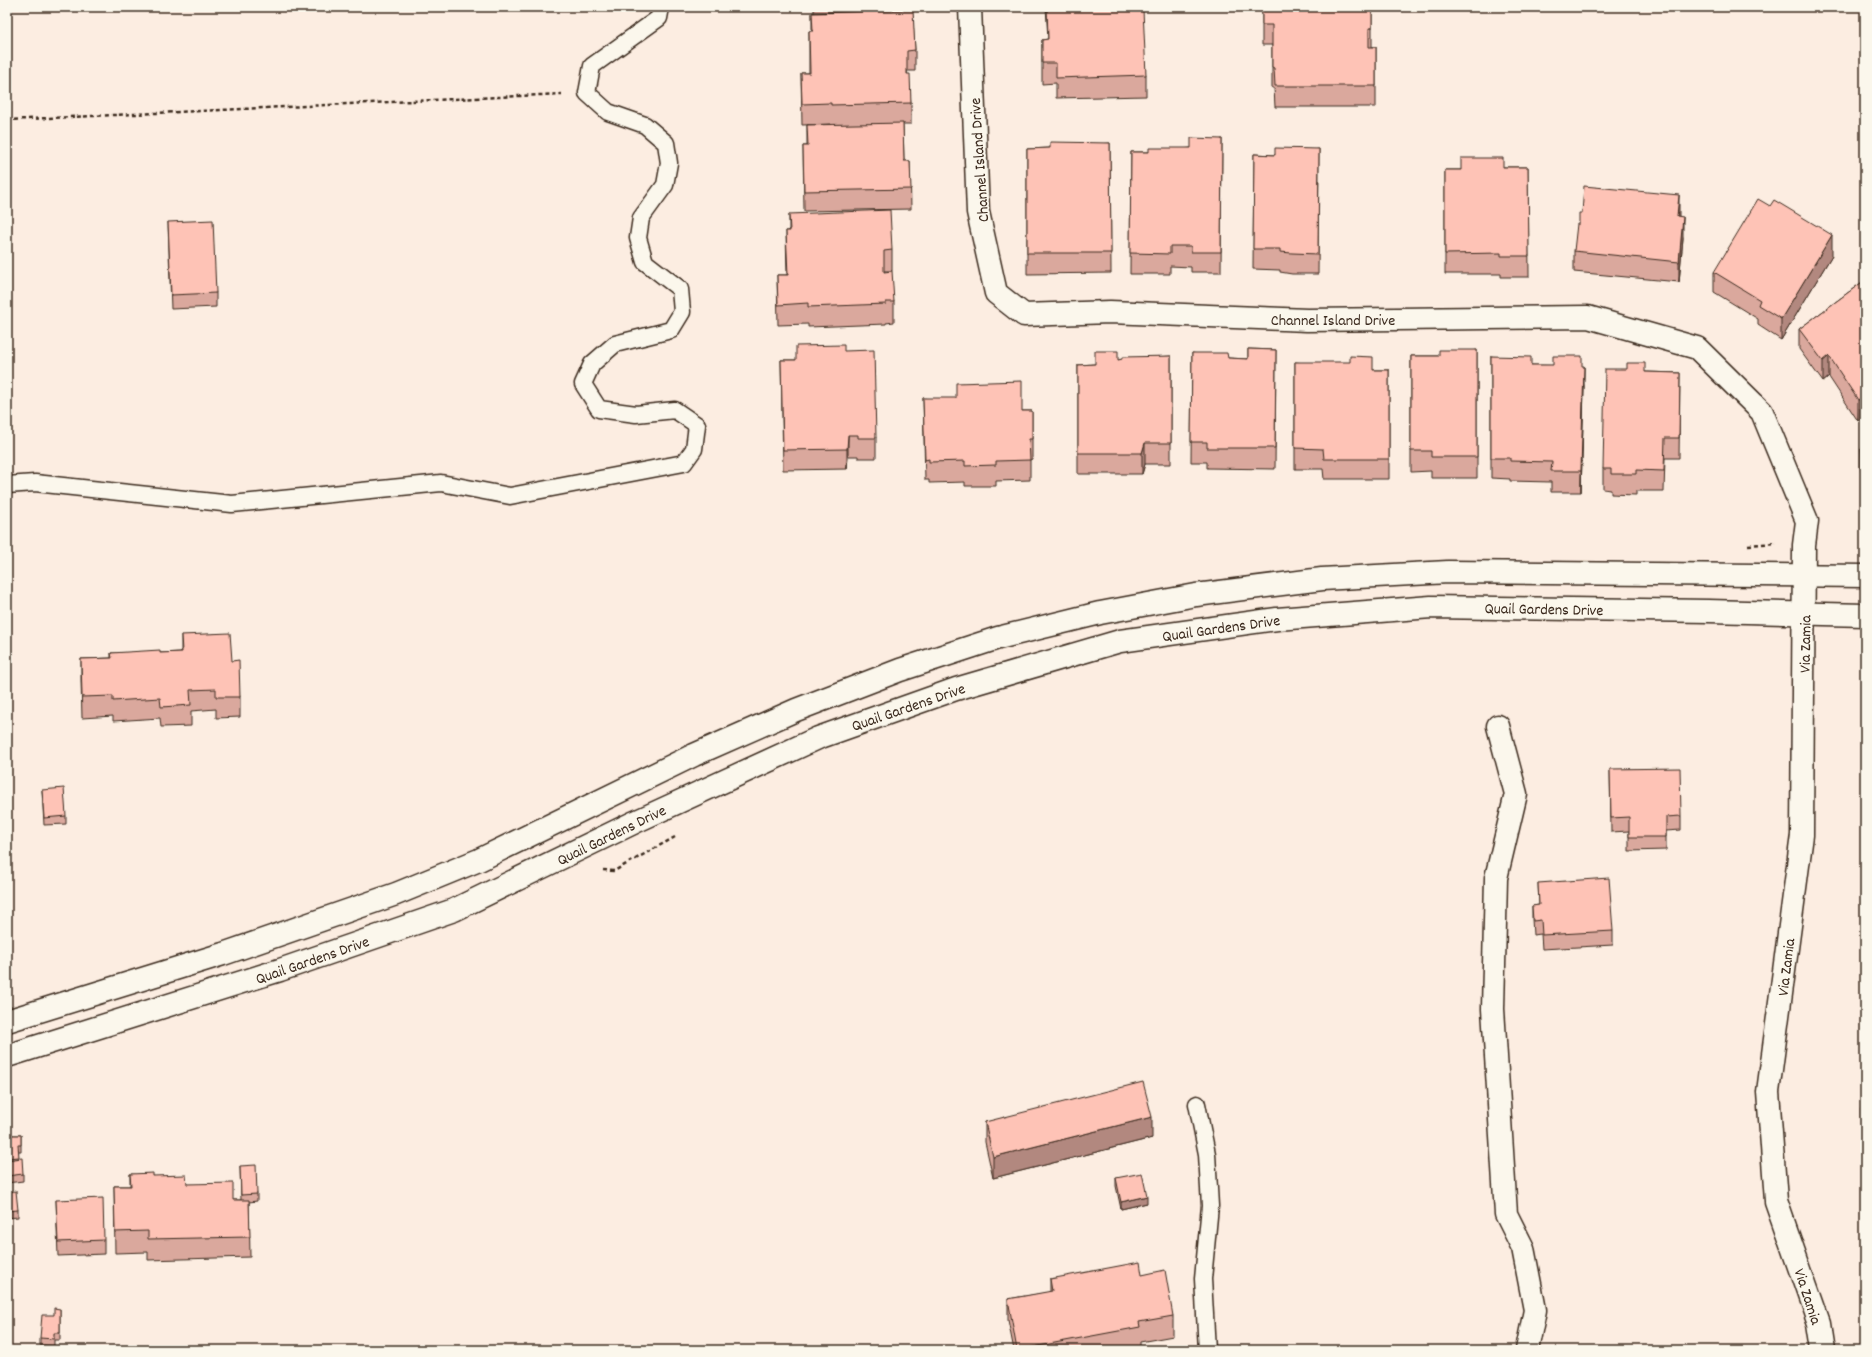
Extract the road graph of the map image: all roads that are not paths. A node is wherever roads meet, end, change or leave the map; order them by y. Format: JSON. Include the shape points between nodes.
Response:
{"nodes":[{"id":1,"x":661,"y":7,"type":"edge"},
{"id":2,"x":970,"y":7,"type":"edge"},
{"id":3,"x":7,"y":485,"type":"edge"},
{"id":4,"x":1804,"y":576,"type":"junction"},
{"id":5,"x":1865,"y":576,"type":"edge"},
{"id":6,"x":1804,"y":614,"type":"junction"},
{"id":7,"x":1865,"y":615,"type":"edge"},
{"id":8,"x":1498,"y":726,"type":"dead end"},
{"id":9,"x":7,"y":1021,"type":"edge"},
{"id":10,"x":7,"y":1056,"type":"edge"},
{"id":11,"x":1196,"y":1104,"type":"dead end"},
{"id":12,"x":1207,"y":1350,"type":"edge"},
{"id":13,"x":1527,"y":1350,"type":"edge"},
{"id":14,"x":1823,"y":1350,"type":"edge"}],
"edges":[{"from":1,"to":3,"type":"lane","via":[[659,18],[592,66],[587,93],[608,112],[645,125],[666,143],[669,163],[665,185],[641,218],[638,238],[645,262],[680,289],[682,312],[671,330],[615,344],[592,364],[583,384],[599,409],[636,414],[675,410],[697,425],[694,449],[684,463],[510,496],[441,483],[232,504],[35,483]]},
{"from":2,"to":4,"type":"main road","name":"Channel Island Drive","via":[[978,212],[996,293],[1024,315],[1110,312],[1307,320],[1588,317],[1697,348],[1762,412],[1806,521]]},
{"from":4,"to":5,"type":"main road","name":"Quail Gardens Drive"},
{"from":4,"to":6,"type":"main road","name":"Via Zamia"},
{"from":4,"to":9,"type":"main road","name":"Quail Gardens Drive","via":[[1448,572],[1322,579],[1196,595],[1100,613],[998,638],[900,670],[796,710],[694,756],[479,860],[396,894],[223,954]]},
{"from":6,"to":7,"type":"main road","name":"Quail Gardens Drive"},
{"from":6,"to":10,"type":"main road","name":"Quail Gardens Drive","via":[[1709,610],[1431,607],[1277,619],[1120,642],[956,689],[818,738],[635,822],[454,910],[280,970]]},
{"from":6,"to":14,"type":"main road","name":"Via Zamia","via":[[1802,835],[1768,1092],[1776,1201],[1819,1324]]},
{"from":8,"to":13,"type":"main road","via":[[1516,794],[1496,878],[1492,1009],[1506,1214],[1524,1248],[1535,1310]]},
{"from":11,"to":12,"type":"lane","via":[[1207,1154],[1210,1206],[1203,1279]]}]}
